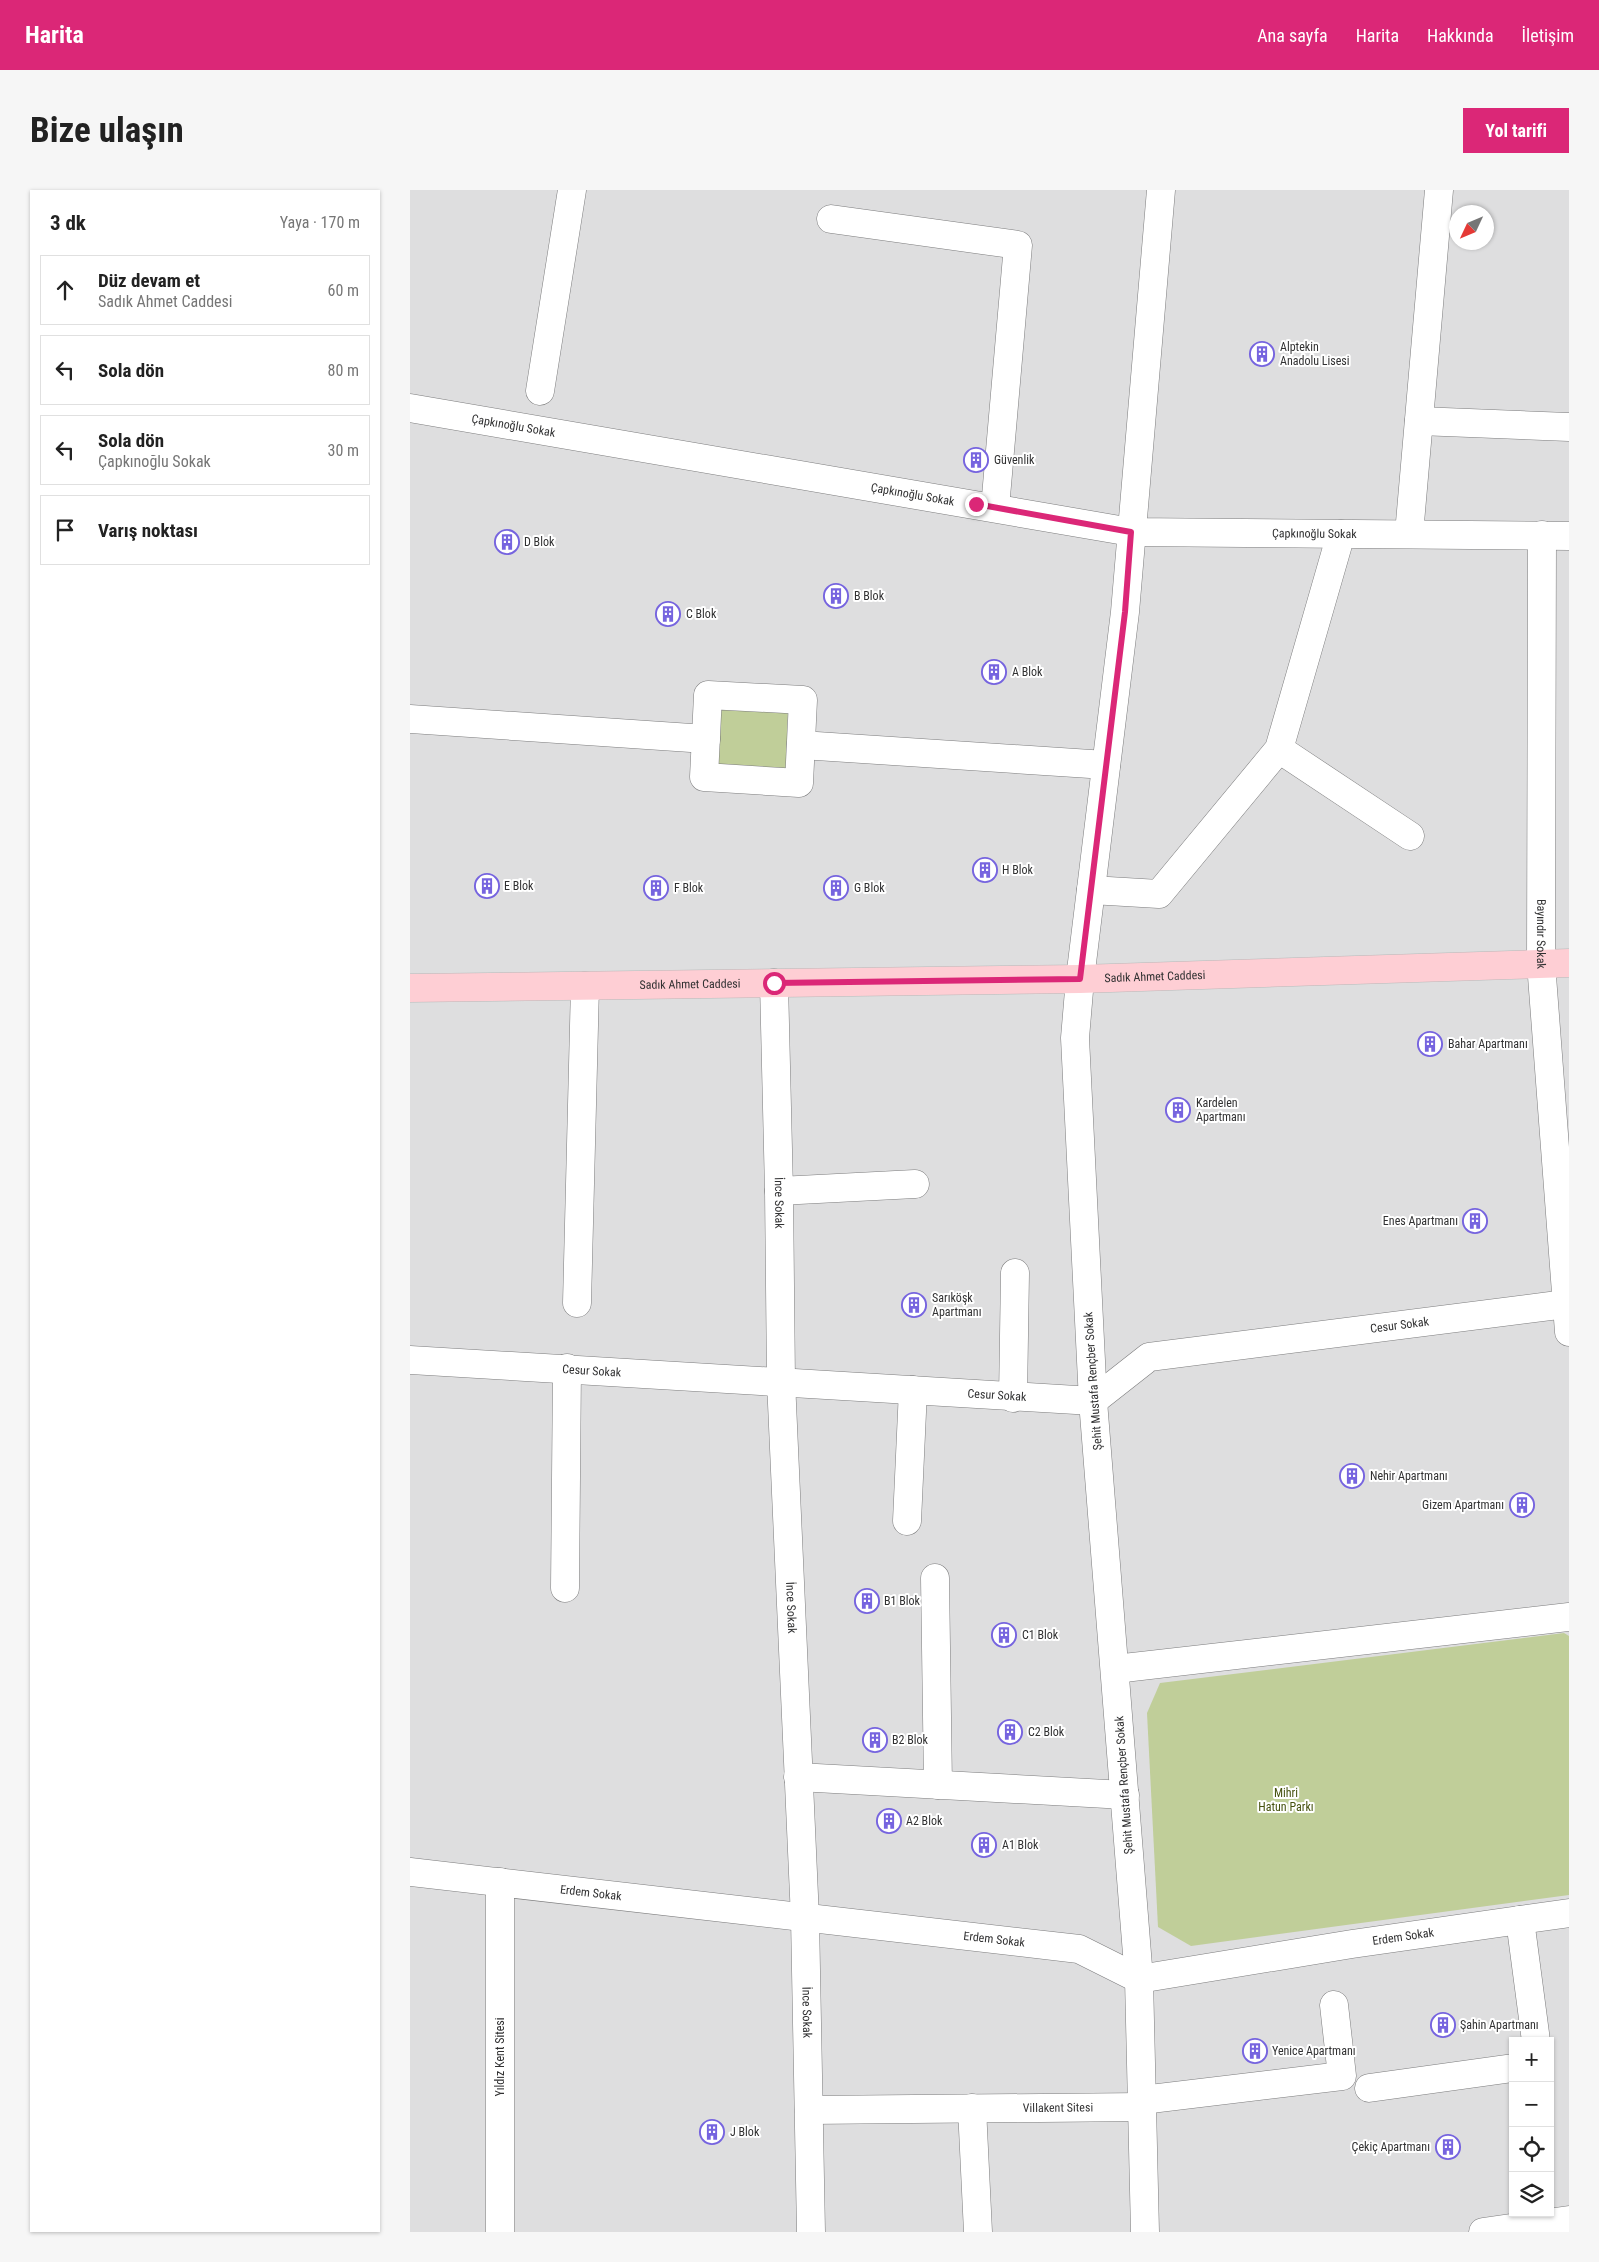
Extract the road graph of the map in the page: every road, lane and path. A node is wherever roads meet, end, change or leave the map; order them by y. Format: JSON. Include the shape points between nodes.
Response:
{"nodes":[{"id":1,"x":572,"y":190,"type":"edge"},
{"id":2,"x":1161,"y":190,"type":"edge"},
{"id":3,"x":1439,"y":190,"type":"edge"},
{"id":4,"x":831,"y":219,"type":"dead end"},
{"id":5,"x":540,"y":391,"type":"dead end"},
{"id":6,"x":410,"y":408,"type":"edge"},
{"id":7,"x":1419,"y":422,"type":"junction"},
{"id":8,"x":1569,"y":426,"type":"edge"},
{"id":9,"x":995,"y":508,"type":"junction"},
{"id":10,"x":1131,"y":532,"type":"junction"},
{"id":11,"x":1341,"y":534,"type":"junction"},
{"id":12,"x":1409,"y":534,"type":"junction"},
{"id":13,"x":1542,"y":535,"type":"junction"},
{"id":14,"x":1569,"y":536,"type":"edge"},
{"id":15,"x":410,"y":719,"type":"edge"},
{"id":16,"x":706,"y":738,"type":"junction"},
{"id":17,"x":801,"y":745,"type":"junction"},
{"id":18,"x":1279,"y":749,"type":"junction"},
{"id":19,"x":1106,"y":765,"type":"junction"},
{"id":20,"x":1410,"y":836,"type":"dead end"},
{"id":21,"x":1091,"y":890,"type":"junction"},
{"id":22,"x":1569,"y":962,"type":"edge"},
{"id":23,"x":1541,"y":963,"type":"junction"},
{"id":24,"x":1080,"y":979,"type":"junction"},
{"id":25,"x":774,"y":983,"type":"junction"},
{"id":26,"x":584,"y":986,"type":"junction"},
{"id":27,"x":410,"y":988,"type":"edge"},
{"id":28,"x":915,"y":1184,"type":"dead end"},
{"id":29,"x":780,"y":1191,"type":"junction"},
{"id":30,"x":1564,"y":1202,"type":"edge"},
{"id":31,"x":1015,"y":1273,"type":"dead end"},
{"id":32,"x":577,"y":1303,"type":"dead end"},
{"id":33,"x":1566,"y":1304,"type":"junction"},
{"id":34,"x":1569,"y":1332,"type":"edge"},
{"id":35,"x":410,"y":1360,"type":"edge"},
{"id":36,"x":567,"y":1368,"type":"junction"},
{"id":37,"x":781,"y":1381,"type":"junction"},
{"id":38,"x":913,"y":1390,"type":"junction"},
{"id":39,"x":1013,"y":1398,"type":"junction"},
{"id":40,"x":1093,"y":1401,"type":"junction"},
{"id":41,"x":907,"y":1521,"type":"dead end"},
{"id":42,"x":935,"y":1578,"type":"dead end"},
{"id":43,"x":565,"y":1588,"type":"dead end"},
{"id":44,"x":1569,"y":1617,"type":"edge"},
{"id":45,"x":1115,"y":1669,"type":"junction"},
{"id":46,"x":798,"y":1777,"type":"junction"},
{"id":47,"x":938,"y":1785,"type":"junction"},
{"id":48,"x":1125,"y":1795,"type":"junction"},
{"id":49,"x":410,"y":1872,"type":"edge"},
{"id":50,"x":500,"y":1882,"type":"junction"},
{"id":51,"x":1569,"y":1913,"type":"edge"},
{"id":52,"x":804,"y":1918,"type":"junction"},
{"id":53,"x":1520,"y":1920,"type":"junction"},
{"id":54,"x":1139,"y":1979,"type":"junction"},
{"id":55,"x":1334,"y":2005,"type":"dead end"},
{"id":56,"x":1535,"y":2037,"type":"edge"},
{"id":57,"x":1509,"y":2069,"type":"edge"},
{"id":58,"x":1369,"y":2088,"type":"dead end"},
{"id":59,"x":1142,"y":2103,"type":"junction"},
{"id":60,"x":972,"y":2108,"type":"junction"},
{"id":61,"x":809,"y":2110,"type":"junction"},
{"id":62,"x":1569,"y":2220,"type":"edge"},
{"id":63,"x":500,"y":2232,"type":"edge"},
{"id":64,"x":811,"y":2232,"type":"edge"},
{"id":65,"x":978,"y":2232,"type":"edge"},
{"id":66,"x":1145,"y":2232,"type":"edge"},
{"id":67,"x":1483,"y":2232,"type":"edge"}],
"edges":[{"from":1,"to":5,"type":"street"},
{"from":2,"to":10,"type":"street","name":"Şehit Mustafa Rençber Sokak"},
{"from":3,"to":7,"type":"street"},
{"from":4,"to":9,"type":"street","via":[[1018,245]]},
{"from":6,"to":9,"type":"street","name":"Çapkınoğlu Sokak"},
{"from":7,"to":8,"type":"street"},
{"from":7,"to":12,"type":"street"},
{"from":9,"to":10,"type":"street","name":"Çapkınoğlu Sokak"},
{"from":10,"to":11,"type":"street","name":"Çapkınoğlu Sokak"},
{"from":10,"to":19,"type":"street","name":"Şehit Mustafa Rençber Sokak","via":[[1125,612]]},
{"from":11,"to":12,"type":"street","name":"Çapkınoğlu Sokak"},
{"from":11,"to":18,"type":"street"},
{"from":12,"to":13,"type":"street","name":"Çapkınoğlu Sokak"},
{"from":13,"to":14,"type":"street","name":"Çapkınoğlu Sokak"},
{"from":13,"to":23,"type":"street","name":"Bayındır Sokak"},
{"from":15,"to":16,"type":"street"},
{"from":16,"to":17,"type":"street","via":[[704,777],[799,783]]},
{"from":16,"to":17,"type":"street","via":[[708,695],[803,700]]},
{"from":17,"to":19,"type":"street"},
{"from":18,"to":20,"type":"street"},
{"from":18,"to":21,"type":"street","via":[[1158,894]]},
{"from":19,"to":21,"type":"street","name":"Şehit Mustafa Rençber Sokak"},
{"from":21,"to":24,"type":"street","name":"Şehit Mustafa Rençber Sokak"},
{"from":22,"to":23,"type":"main road","name":"Sadık Ahmet Caddesi"},
{"from":23,"to":24,"type":"main road","name":"Sadık Ahmet Caddesi"},
{"from":23,"to":30,"type":"street","name":"Bayındır Sokak"},
{"from":24,"to":25,"type":"main road","name":"Sadık Ahmet Caddesi"},
{"from":24,"to":40,"type":"street","name":"Şehit Mustafa Rençber Sokak","via":[[1075,1038]]},
{"from":25,"to":26,"type":"main road","name":"Sadık Ahmet Caddesi"},
{"from":25,"to":29,"type":"street","name":"İnce Sokak"},
{"from":26,"to":27,"type":"main road","name":"Sadık Ahmet Caddesi"},
{"from":26,"to":32,"type":"street"},
{"from":28,"to":29,"type":"street"},
{"from":29,"to":37,"type":"street","name":"İnce Sokak"},
{"from":30,"to":33,"type":"street","name":"Bayındır Sokak"},
{"from":31,"to":39,"type":"street"},
{"from":33,"to":34,"type":"street","name":"Bayındır Sokak"},
{"from":33,"to":40,"type":"street","name":"Cesur Sokak","via":[[1148,1357]]},
{"from":35,"to":36,"type":"street","name":"Cesur Sokak"},
{"from":36,"to":37,"type":"street","name":"Cesur Sokak"},
{"from":36,"to":43,"type":"street"},
{"from":37,"to":38,"type":"street","name":"Cesur Sokak"},
{"from":37,"to":46,"type":"street","name":"İnce Sokak"},
{"from":38,"to":39,"type":"street","name":"Cesur Sokak"},
{"from":38,"to":41,"type":"street"},
{"from":39,"to":40,"type":"street","name":"Cesur Sokak"},
{"from":40,"to":45,"type":"street","name":"Şehit Mustafa Rençber Sokak"},
{"from":42,"to":47,"type":"street"},
{"from":44,"to":45,"type":"street"},
{"from":45,"to":48,"type":"street","name":"Şehit Mustafa Rençber Sokak"},
{"from":46,"to":47,"type":"street"},
{"from":46,"to":52,"type":"street","name":"İnce Sokak"},
{"from":47,"to":48,"type":"street"},
{"from":48,"to":54,"type":"street","name":"Şehit Mustafa Rençber Sokak"},
{"from":49,"to":50,"type":"street","name":"Erdem Sokak"},
{"from":50,"to":52,"type":"street","name":"Erdem Sokak"},
{"from":50,"to":63,"type":"street","name":"Yıldız Kent Sitesi"},
{"from":51,"to":53,"type":"street","name":"Erdem Sokak"},
{"from":52,"to":54,"type":"street","name":"Erdem Sokak","via":[[1079,1949]]},
{"from":52,"to":61,"type":"street","name":"İnce Sokak"},
{"from":53,"to":54,"type":"street","name":"Erdem Sokak"},
{"from":53,"to":56,"type":"street"},
{"from":54,"to":59,"type":"street","name":"Şehit Mustafa Rençber Sokak"},
{"from":55,"to":59,"type":"street","name":"Villakent Sitesi","via":[[1342,2076]]},
{"from":57,"to":58,"type":"street"},
{"from":59,"to":60,"type":"street","name":"Villakent Sitesi"},
{"from":59,"to":66,"type":"street","name":"Şehit Mustafa Rençber Sokak"},
{"from":60,"to":61,"type":"street","name":"Villakent Sitesi"},
{"from":60,"to":65,"type":"street"},
{"from":61,"to":64,"type":"street","name":"İnce Sokak"},
{"from":62,"to":67,"type":"street"}]}
